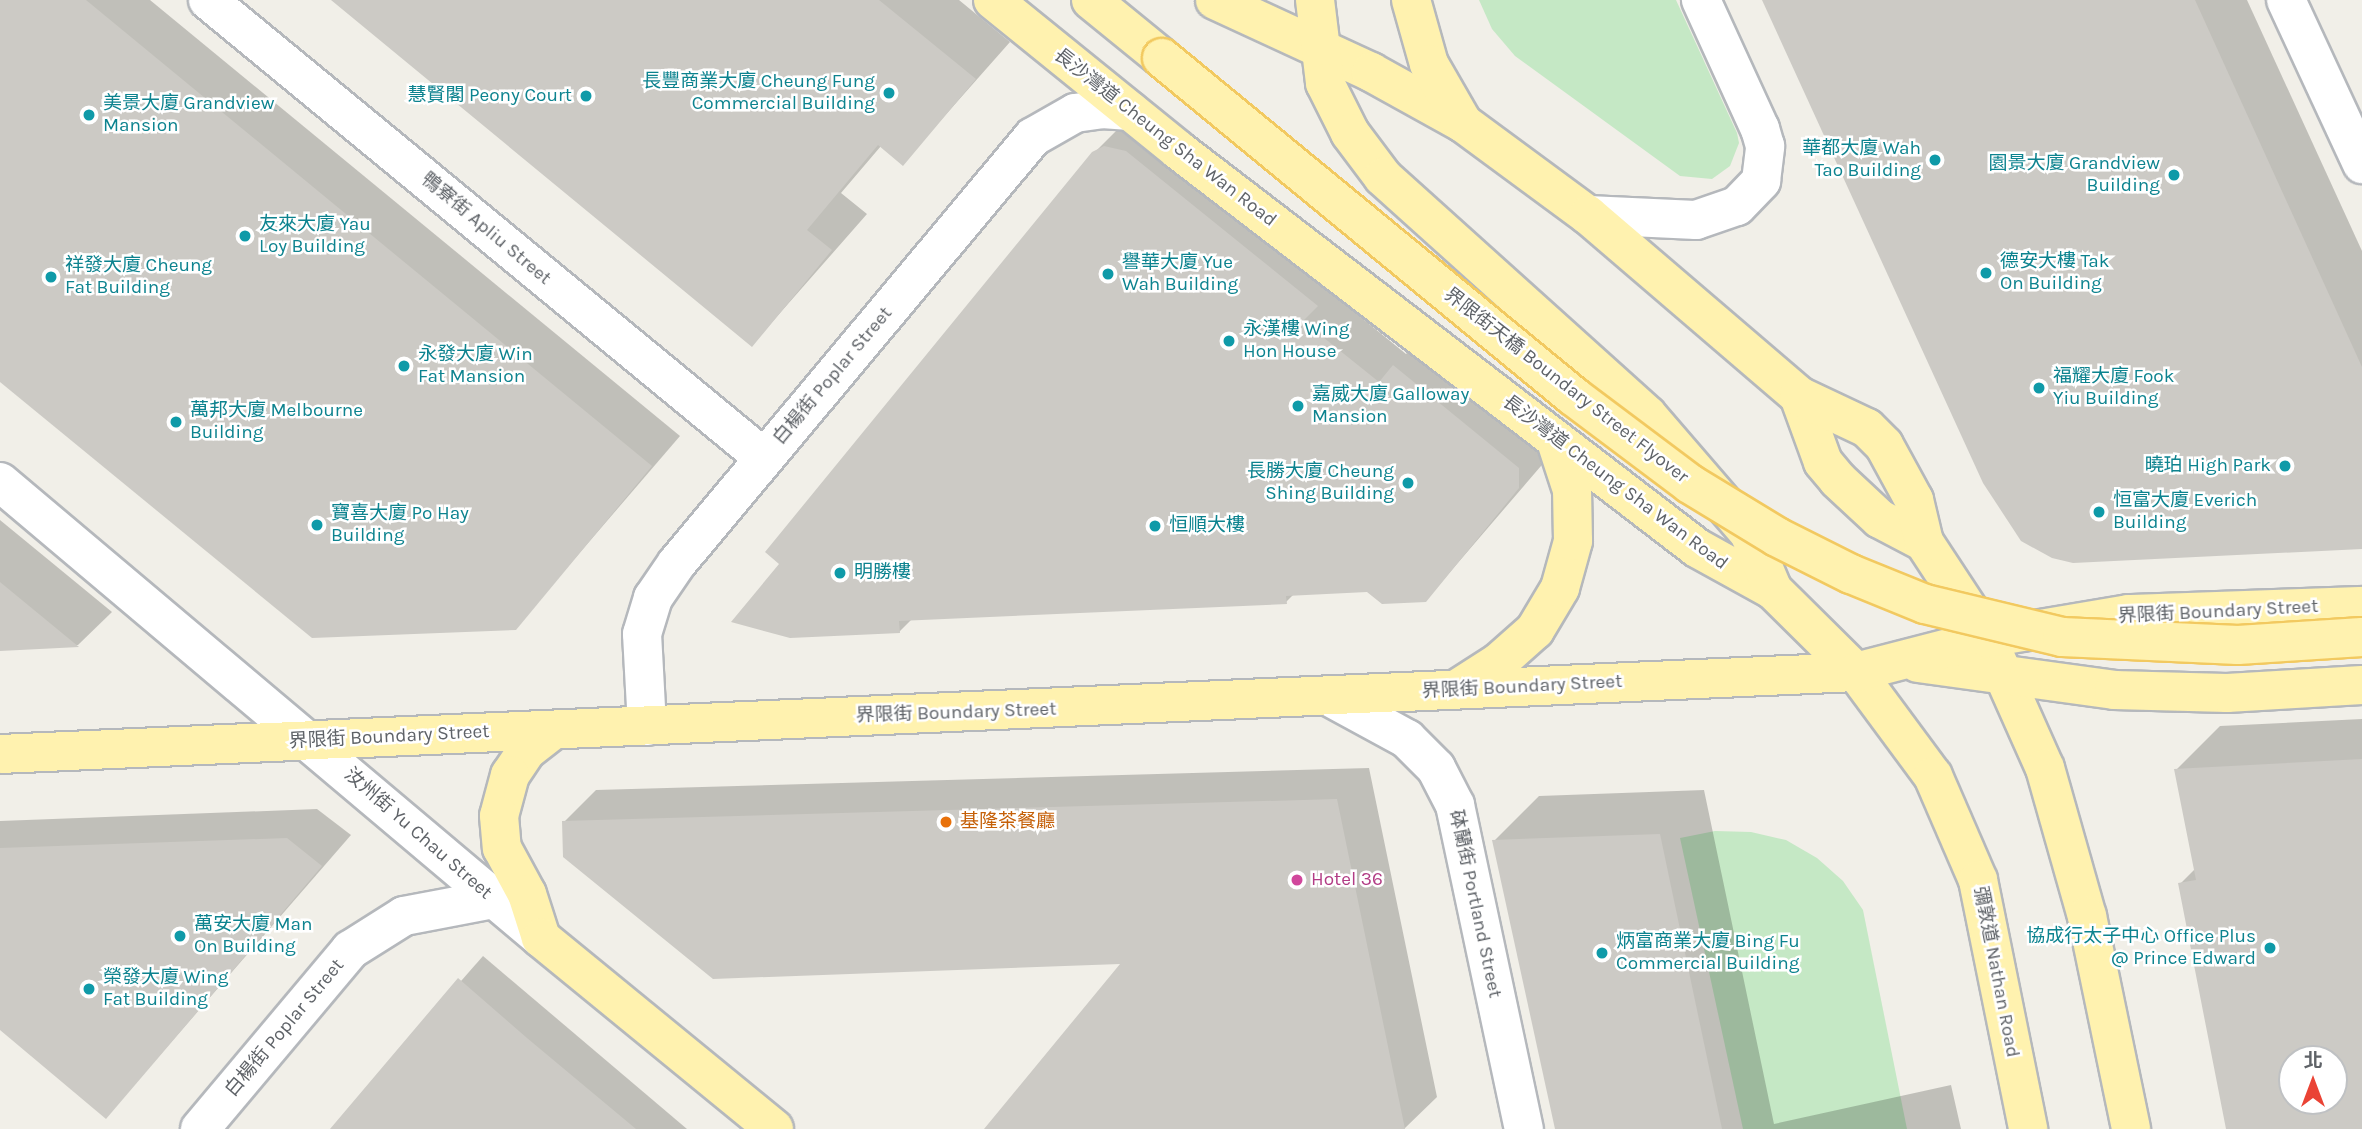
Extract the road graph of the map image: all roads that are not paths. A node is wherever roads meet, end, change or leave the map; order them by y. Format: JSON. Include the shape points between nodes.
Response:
{"nodes":[{"id":1,"x":208,"y":0,"type":"edge"},
{"id":2,"x":993,"y":0,"type":"edge"},
{"id":3,"x":1091,"y":0,"type":"edge"},
{"id":4,"x":1215,"y":0,"type":"edge"},
{"id":5,"x":1314,"y":0,"type":"edge"},
{"id":6,"x":1411,"y":0,"type":"edge"},
{"id":7,"x":1701,"y":0,"type":"edge"},
{"id":8,"x":2286,"y":0,"type":"edge"},
{"id":9,"x":1317,"y":46,"type":"junction"},
{"id":10,"x":1130,"y":111,"type":"junction"},
{"id":11,"x":1463,"y":123,"type":"junction"},
{"id":12,"x":2362,"y":164,"type":"edge"},
{"id":13,"x":1588,"y":215,"type":"junction"},
{"id":14,"x":1799,"y":396,"type":"junction"},
{"id":15,"x":1556,"y":441,"type":"junction"},
{"id":16,"x":764,"y":458,"type":"junction"},
{"id":17,"x":0,"y":482,"type":"edge"},
{"id":18,"x":1924,"y":542,"type":"junction"},
{"id":19,"x":1773,"y":590,"type":"junction"},
{"id":20,"x":2362,"y":606,"type":"edge"},
{"id":21,"x":2362,"y":637,"type":"edge"},
{"id":22,"x":1987,"y":638,"type":"junction"},
{"id":23,"x":1910,"y":661,"type":"junction"},
{"id":24,"x":1856,"y":672,"type":"junction"},
{"id":25,"x":2007,"y":678,"type":"junction"},
{"id":26,"x":2362,"y":685,"type":"edge"},
{"id":27,"x":1455,"y":690,"type":"junction"},
{"id":28,"x":1330,"y":697,"type":"junction"},
{"id":29,"x":647,"y":726,"type":"junction"},
{"id":30,"x":553,"y":730,"type":"junction"},
{"id":31,"x":310,"y":741,"type":"junction"},
{"id":32,"x":0,"y":754,"type":"edge"},
{"id":33,"x":494,"y":899,"type":"junction"},
{"id":34,"x":541,"y":938,"type":"junction"},
{"id":35,"x":200,"y":1129,"type":"edge"},
{"id":36,"x":774,"y":1129,"type":"edge"},
{"id":37,"x":1524,"y":1129,"type":"edge"},
{"id":38,"x":2028,"y":1129,"type":"edge"},
{"id":39,"x":2130,"y":1129,"type":"edge"}],
"edges":[{"from":1,"to":16,"type":"street","name":"鴨寮街 Apliu Street"},
{"from":2,"to":10,"type":"main road","name":"長沙灣道 Cheung Sha Wan Road"},
{"from":3,"to":21,"type":"main road","name":"界限街天橋 Boundary Street Flyover","bridge":true,"via":[[1573,396],[1690,484],[1838,568],[1926,604],[2062,637],[2238,645]]},
{"from":4,"to":9,"type":"main road"},
{"from":5,"to":9,"type":"main road","name":"長沙灣道 Cheung Sha Wan Road"},
{"from":6,"to":11,"type":"main road","via":[[1429,64]]},
{"from":7,"to":13,"type":"street","via":[[1760,129],[1765,146],[1761,181],[1737,206],[1696,220]]},
{"from":8,"to":12,"type":"street"},
{"from":9,"to":11,"type":"main road"},
{"from":9,"to":19,"type":"main road","name":"長沙灣道 Cheung Sha Wan Road","via":[[1325,83],[1350,134],[1383,177],[1647,415],[1749,533]]},
{"from":10,"to":15,"type":"main road","name":"長沙灣道 Cheung Sha Wan Road"},
{"from":10,"to":16,"type":"street","name":"白楊街 Poplar Street","via":[[1075,113],[1033,137]]},
{"from":11,"to":13,"type":"main road"},
{"from":13,"to":14,"type":"main road"},
{"from":14,"to":18,"type":"main road","via":[[1823,462],[1838,480],[1880,519]]},
{"from":14,"to":18,"type":"main road","via":[[1867,428],[1884,445],[1914,500]]},
{"from":15,"to":19,"type":"main road","name":"長沙灣道 Cheung Sha Wan Road","via":[[1697,548]]},
{"from":15,"to":27,"type":"main road","via":[[1572,490],[1573,528],[1560,588],[1535,630],[1499,662]]},
{"from":16,"to":29,"type":"street","name":"白楊街 Poplar Street","via":[[653,598],[642,634]]},
{"from":17,"to":31,"type":"street","name":"汝州街 Yu Chau Street"},
{"from":18,"to":22,"type":"main road"},
{"from":19,"to":24,"type":"main road","name":"彌敦道 Nathan Road"},
{"from":20,"to":22,"type":"main road","name":"界限街 Boundary Street","via":[[2130,614]]},
{"from":22,"to":23,"type":"main road","name":"界限街 Boundary Street"},
{"from":22,"to":25,"type":"main road"},
{"from":23,"to":24,"type":"main road","name":"界限街 Boundary Street"},
{"from":23,"to":25,"type":"main road","name":"界限街 Boundary Street"},
{"from":24,"to":27,"type":"main road","name":"界限街 Boundary Street"},
{"from":24,"to":38,"type":"main road","name":"彌敦道 Nathan Road","via":[[1933,776],[1978,880]]},
{"from":25,"to":26,"type":"main road","name":"界限街 Boundary Street","via":[[2114,690],[2227,693]]},
{"from":25,"to":39,"type":"main road","via":[[2045,768],[2067,839]]},
{"from":27,"to":28,"type":"main road","name":"界限街 Boundary Street"},
{"from":28,"to":29,"type":"main road","name":"界限街 Boundary Street"},
{"from":28,"to":37,"type":"street","name":"砵蘭街 Portland Street","via":[[1407,739],[1436,768],[1455,805]]},
{"from":29,"to":30,"type":"main road","name":"界限街 Boundary Street"},
{"from":30,"to":31,"type":"main road","name":"界限街 Boundary Street"},
{"from":30,"to":34,"type":"main road","via":[[527,750],[510,775],[499,816],[502,848],[527,894]]},
{"from":31,"to":32,"type":"main road","name":"界限街 Boundary Street"},
{"from":31,"to":33,"type":"street","name":"汝州街 Yu Chau Street"},
{"from":33,"to":34,"type":"street","name":"汝州街 Yu Chau Street"},
{"from":33,"to":35,"type":"street","name":"白楊街 Poplar Street","via":[[404,916],[350,950]]},
{"from":34,"to":36,"type":"main road","name":"汝州街 Yu Chau Street"}]}
